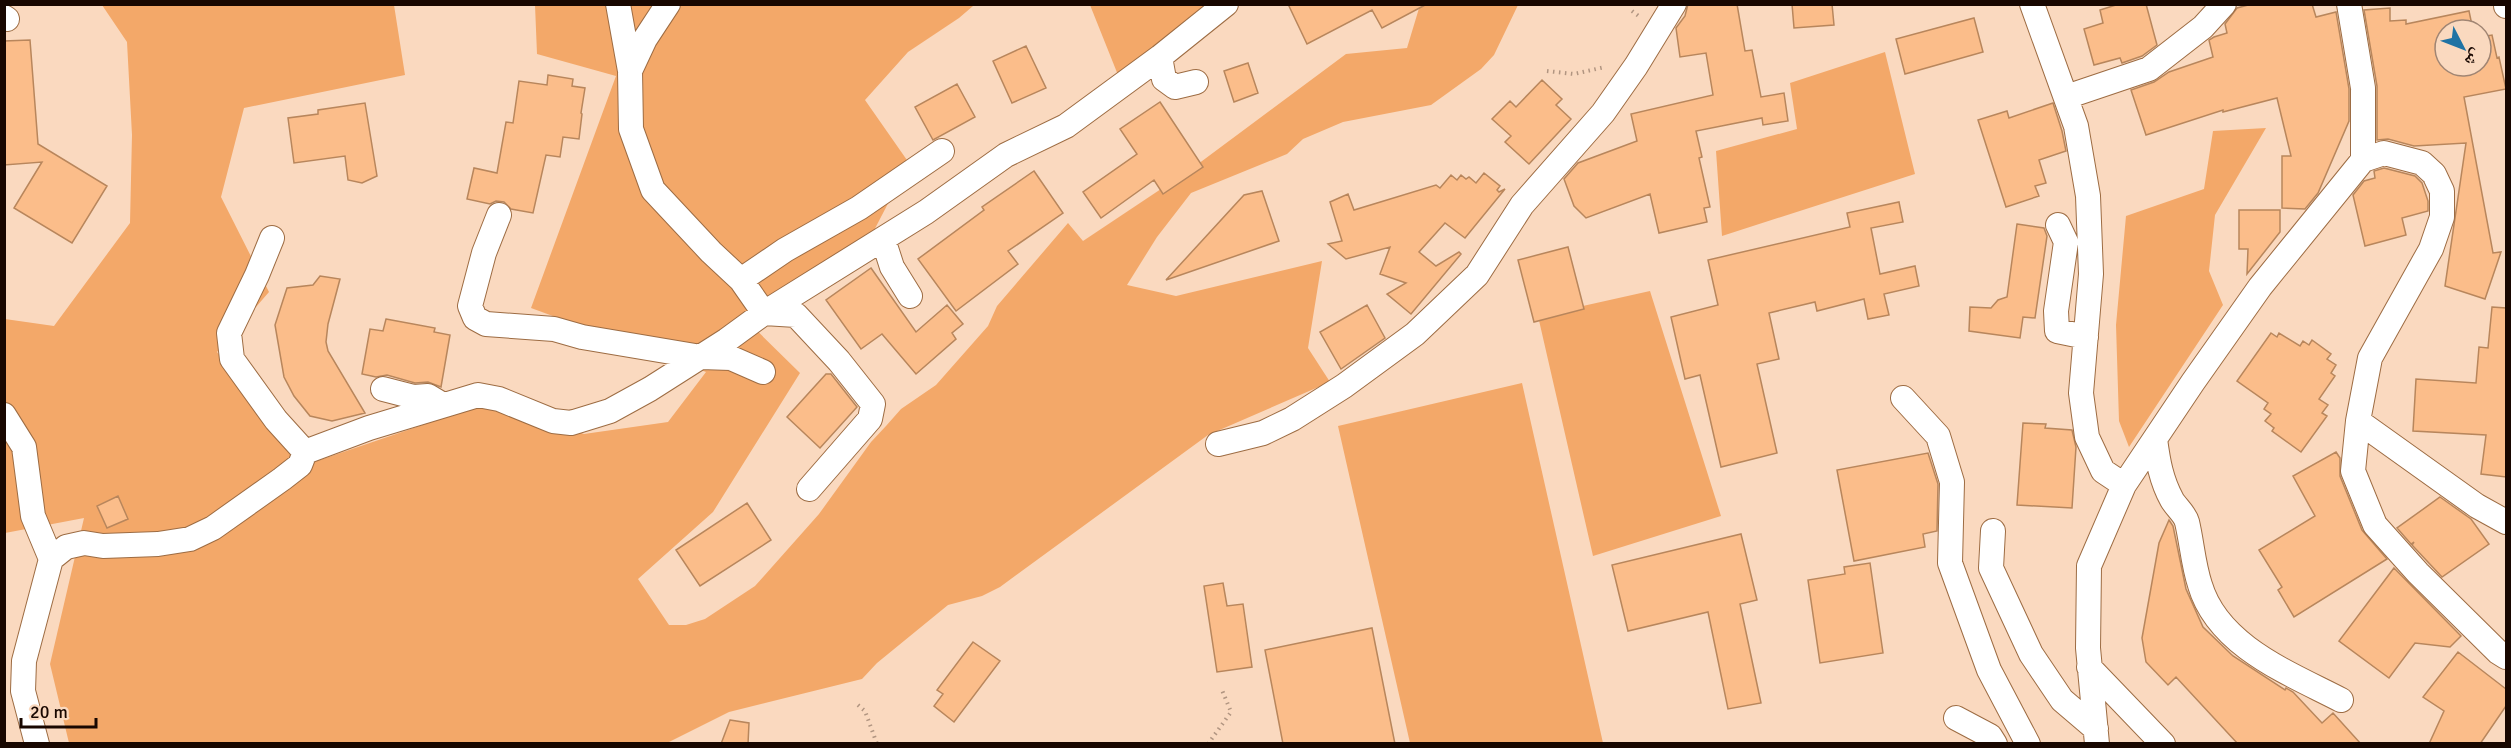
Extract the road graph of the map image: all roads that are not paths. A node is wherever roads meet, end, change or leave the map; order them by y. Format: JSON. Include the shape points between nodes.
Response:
{"nodes":[{"id":1,"x":618,"y":4,"type":"edge"},
{"id":2,"x":668,"y":4,"type":"edge"},
{"id":3,"x":1226,"y":4,"type":"edge"},
{"id":4,"x":1674,"y":4,"type":"edge"},
{"id":5,"x":2032,"y":4,"type":"edge"},
{"id":6,"x":2224,"y":4,"type":"edge"},
{"id":7,"x":2349,"y":4,"type":"edge"},
{"id":8,"x":1160,"y":57,"type":"junction"},
{"id":9,"x":630,"y":71,"type":"junction"},
{"id":10,"x":1196,"y":82,"type":"dead end"},
{"id":11,"x":2066,"y":97,"type":"junction"},
{"id":12,"x":942,"y":151,"type":"dead end"},
{"id":13,"x":2363,"y":160,"type":"junction"},
{"id":14,"x":500,"y":215,"type":"dead end"},
{"id":15,"x":2058,"y":225,"type":"dead end"},
{"id":16,"x":272,"y":238,"type":"dead end"},
{"id":17,"x":883,"y":239,"type":"junction"},
{"id":18,"x":741,"y":280,"type":"junction"},
{"id":19,"x":910,"y":296,"type":"dead end"},
{"id":20,"x":764,"y":313,"type":"junction"},
{"id":21,"x":2086,"y":337,"type":"junction"},
{"id":22,"x":701,"y":357,"type":"junction"},
{"id":23,"x":763,"y":372,"type":"dead end"},
{"id":24,"x":383,"y":389,"type":"dead end"},
{"id":25,"x":1903,"y":398,"type":"dead end"},
{"id":26,"x":445,"y":406,"type":"junction"},
{"id":27,"x":4,"y":415,"type":"edge"},
{"id":28,"x":2358,"y":422,"type":"junction"},
{"id":29,"x":2154,"y":439,"type":"junction"},
{"id":30,"x":1218,"y":444,"type":"dead end"},
{"id":31,"x":305,"y":452,"type":"junction"},
{"id":32,"x":2124,"y":485,"type":"junction"},
{"id":33,"x":809,"y":489,"type":"dead end"},
{"id":34,"x":2506,"y":522,"type":"edge"},
{"id":35,"x":1993,"y":531,"type":"dead end"},
{"id":36,"x":51,"y":559,"type":"junction"},
{"id":37,"x":2506,"y":657,"type":"edge"},
{"id":38,"x":2089,"y":667,"type":"junction"},
{"id":39,"x":2340,"y":700,"type":"dead end"},
{"id":40,"x":2097,"y":736,"type":"edge"},
{"id":41,"x":37,"y":744,"type":"edge"},
{"id":42,"x":1962,"y":744,"type":"edge"},
{"id":43,"x":1995,"y":744,"type":"edge"},
{"id":44,"x":2028,"y":744,"type":"edge"},
{"id":45,"x":2163,"y":744,"type":"edge"}],
"edges":[{"from":1,"to":9,"type":"street"},
{"from":2,"to":9,"type":"street"},
{"from":3,"to":8,"type":"street"},
{"from":4,"to":30,"type":"street","via":[[1603,112],[1522,205],[1477,275],[1415,334],[1344,386],[1263,433]]},
{"from":5,"to":11,"type":"street"},
{"from":6,"to":11,"type":"street","via":[[2204,27],[2149,69]]},
{"from":7,"to":13,"type":"street","via":[[2363,88]]},
{"from":8,"to":10,"type":"street","via":[[1164,79],[1175,87]]},
{"from":8,"to":17,"type":"street","via":[[1066,126],[1006,155]]},
{"from":9,"to":18,"type":"street","via":[[631,129],[653,190]]},
{"from":11,"to":21,"type":"street","via":[[2076,126],[2088,196],[2091,274]]},
{"from":12,"to":18,"type":"street","via":[[860,208]]},
{"from":13,"to":28,"type":"street","via":[[2384,153],[2422,163],[2434,174],[2442,191],[2442,217],[2431,249],[2370,358]]},
{"from":13,"to":29,"type":"street","via":[[2260,287]]},
{"from":14,"to":22,"type":"street","via":[[484,253],[470,306],[475,318],[486,324],[554,329]]},
{"from":15,"to":21,"type":"street","via":[[2066,242],[2056,311],[2057,331]]},
{"from":16,"to":31,"type":"street","via":[[229,333],[232,359],[276,420]]},
{"from":17,"to":19,"type":"street","via":[[892,267]]},
{"from":17,"to":20,"type":"street"},
{"from":18,"to":20,"type":"street"},
{"from":20,"to":22,"type":"street"},
{"from":20,"to":33,"type":"street","via":[[796,315],[873,404],[870,419]]},
{"from":21,"to":32,"type":"street","via":[[2081,393],[2087,437],[2103,471]]},
{"from":22,"to":23,"type":"street","via":[[731,358]]},
{"from":22,"to":26,"type":"street","via":[[610,411],[570,423],[553,421],[499,399],[478,395]]},
{"from":24,"to":26,"type":"street","via":[[414,397],[428,396]]},
{"from":25,"to":44,"type":"street","via":[[1938,436],[1952,482],[1950,563],[1989,670]]},
{"from":26,"to":31,"type":"street"},
{"from":27,"to":36,"type":"street","via":[[24,447],[33,516]]},
{"from":28,"to":34,"type":"street","via":[[2468,500]]},
{"from":28,"to":37,"type":"street","via":[[2353,471],[2375,525],[2418,573]]},
{"from":29,"to":32,"type":"street"},
{"from":29,"to":39,"type":"street","via":[[2161,476],[2186,519],[2200,586],[2209,607],[2227,630],[2264,659]]},
{"from":31,"to":36,"type":"street","via":[[300,465],[282,479],[213,528],[190,538],[158,544],[84,543],[66,547]]},
{"from":32,"to":38,"type":"street","via":[[2089,566]]},
{"from":35,"to":40,"type":"street","via":[[1991,568],[2031,654],[2062,700]]},
{"from":36,"to":41,"type":"street","via":[[24,661],[23,691]]},
{"from":38,"to":40,"type":"street"},
{"from":38,"to":45,"type":"street"},
{"from":42,"to":43,"type":"street","via":[[1956,718],[1990,736]]}]}
